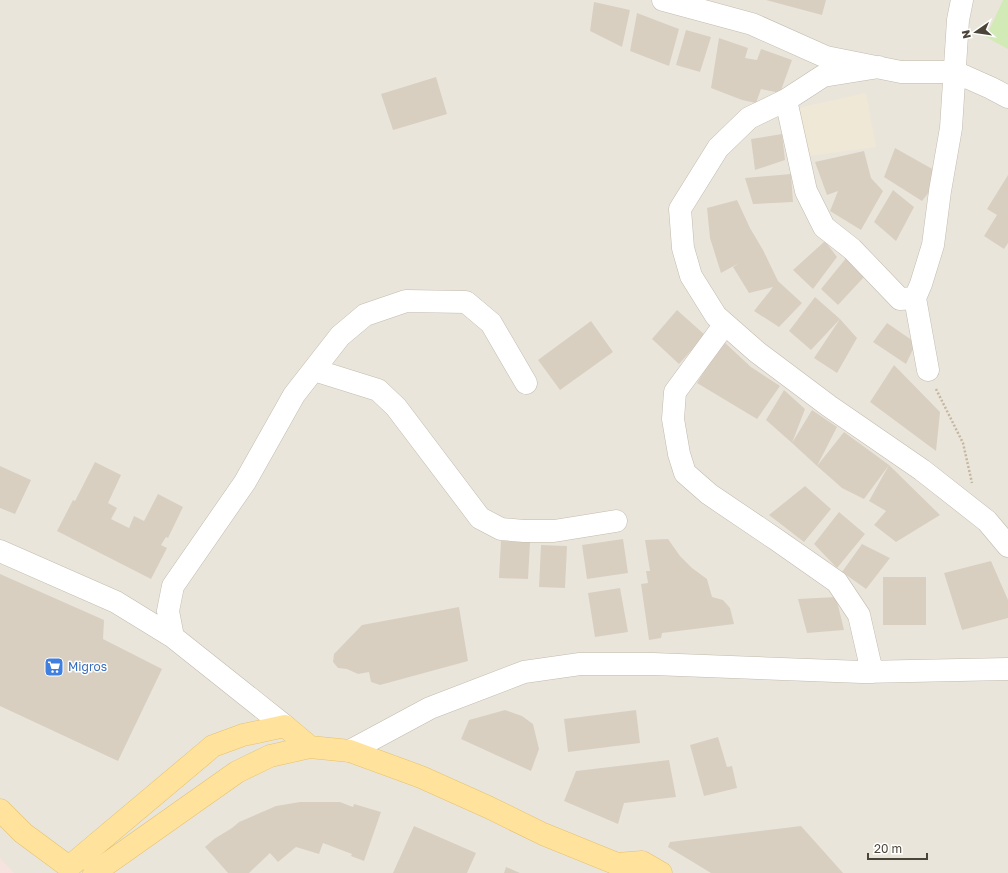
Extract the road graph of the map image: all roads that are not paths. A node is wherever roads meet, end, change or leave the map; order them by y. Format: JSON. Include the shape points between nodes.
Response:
{"nodes":[{"id":1,"x":663,"y":0,"type":"edge"},
{"id":2,"x":962,"y":0,"type":"edge"},
{"id":3,"x":879,"y":67,"type":"junction"},
{"id":4,"x":955,"y":72,"type":"junction"},
{"id":5,"x":1008,"y":97,"type":"edge"},
{"id":6,"x":786,"y":100,"type":"junction"},
{"id":7,"x":915,"y":298,"type":"junction"},
{"id":8,"x":725,"y":324,"type":"junction"},
{"id":9,"x":314,"y":370,"type":"junction"},
{"id":10,"x":928,"y":370,"type":"road end"},
{"id":11,"x":526,"y":383,"type":"dead end"},
{"id":12,"x":616,"y":521,"type":"dead end"},
{"id":13,"x":1008,"y":546,"type":"edge"},
{"id":14,"x":0,"y":551,"type":"edge"},
{"id":15,"x":173,"y":637,"type":"junction"},
{"id":16,"x":1008,"y":669,"type":"edge"},
{"id":17,"x":872,"y":672,"type":"junction"},
{"id":18,"x":285,"y":726,"type":"junction"},
{"id":19,"x":310,"y":747,"type":"junction"},
{"id":20,"x":350,"y":751,"type":"junction"},
{"id":21,"x":0,"y":810,"type":"edge"},
{"id":22,"x":619,"y":870,"type":"edge"},
{"id":23,"x":71,"y":871,"type":"edge"},
{"id":24,"x":94,"y":873,"type":"edge"},
{"id":25,"x":661,"y":873,"type":"edge"}],
"edges":[{"from":1,"to":3,"type":"street","via":[[752,24],[826,57]]},
{"from":2,"to":4,"type":"street","via":[[958,20]]},
{"from":3,"to":4,"type":"street","via":[[901,72]]},
{"from":3,"to":6,"type":"street","via":[[823,76]]},
{"from":4,"to":5,"type":"street"},
{"from":4,"to":7,"type":"street","via":[[951,128],[932,245]]},
{"from":6,"to":7,"type":"street","via":[[806,191],[824,227],[852,249],[900,299]]},
{"from":6,"to":8,"type":"street","via":[[749,118],[718,148],[680,209],[683,248],[691,276],[716,316]]},
{"from":7,"to":10,"type":"street"},
{"from":8,"to":13,"type":"street","via":[[757,352],[922,470],[972,509],[987,521]]},
{"from":8,"to":17,"type":"street","via":[[675,392],[673,419],[685,473],[709,494],[837,582],[859,615]]},
{"from":9,"to":11,"type":"street","via":[[340,336],[365,315],[406,301],[466,302],[491,323]]},
{"from":9,"to":12,"type":"street","via":[[378,390],[396,407],[480,518],[501,529],[554,531]]},
{"from":9,"to":15,"type":"street","via":[[294,395],[245,482],[173,586],[168,611]]},
{"from":14,"to":15,"type":"street","via":[[116,602]]},
{"from":15,"to":18,"type":"street"},
{"from":16,"to":17,"type":"street"},
{"from":17,"to":20,"type":"street","via":[[653,664],[580,664],[524,672],[430,708]]},
{"from":18,"to":19,"type":"main road"},
{"from":18,"to":23,"type":"main road","via":[[243,735],[213,746]]},
{"from":19,"to":20,"type":"main road"},
{"from":19,"to":24,"type":"main road","via":[[270,756],[237,772]]},
{"from":20,"to":22,"type":"main road","via":[[488,807]]},
{"from":21,"to":23,"type":"main road","via":[[23,833]]},
{"from":22,"to":25,"type":"main road","via":[[642,862]]}]}
